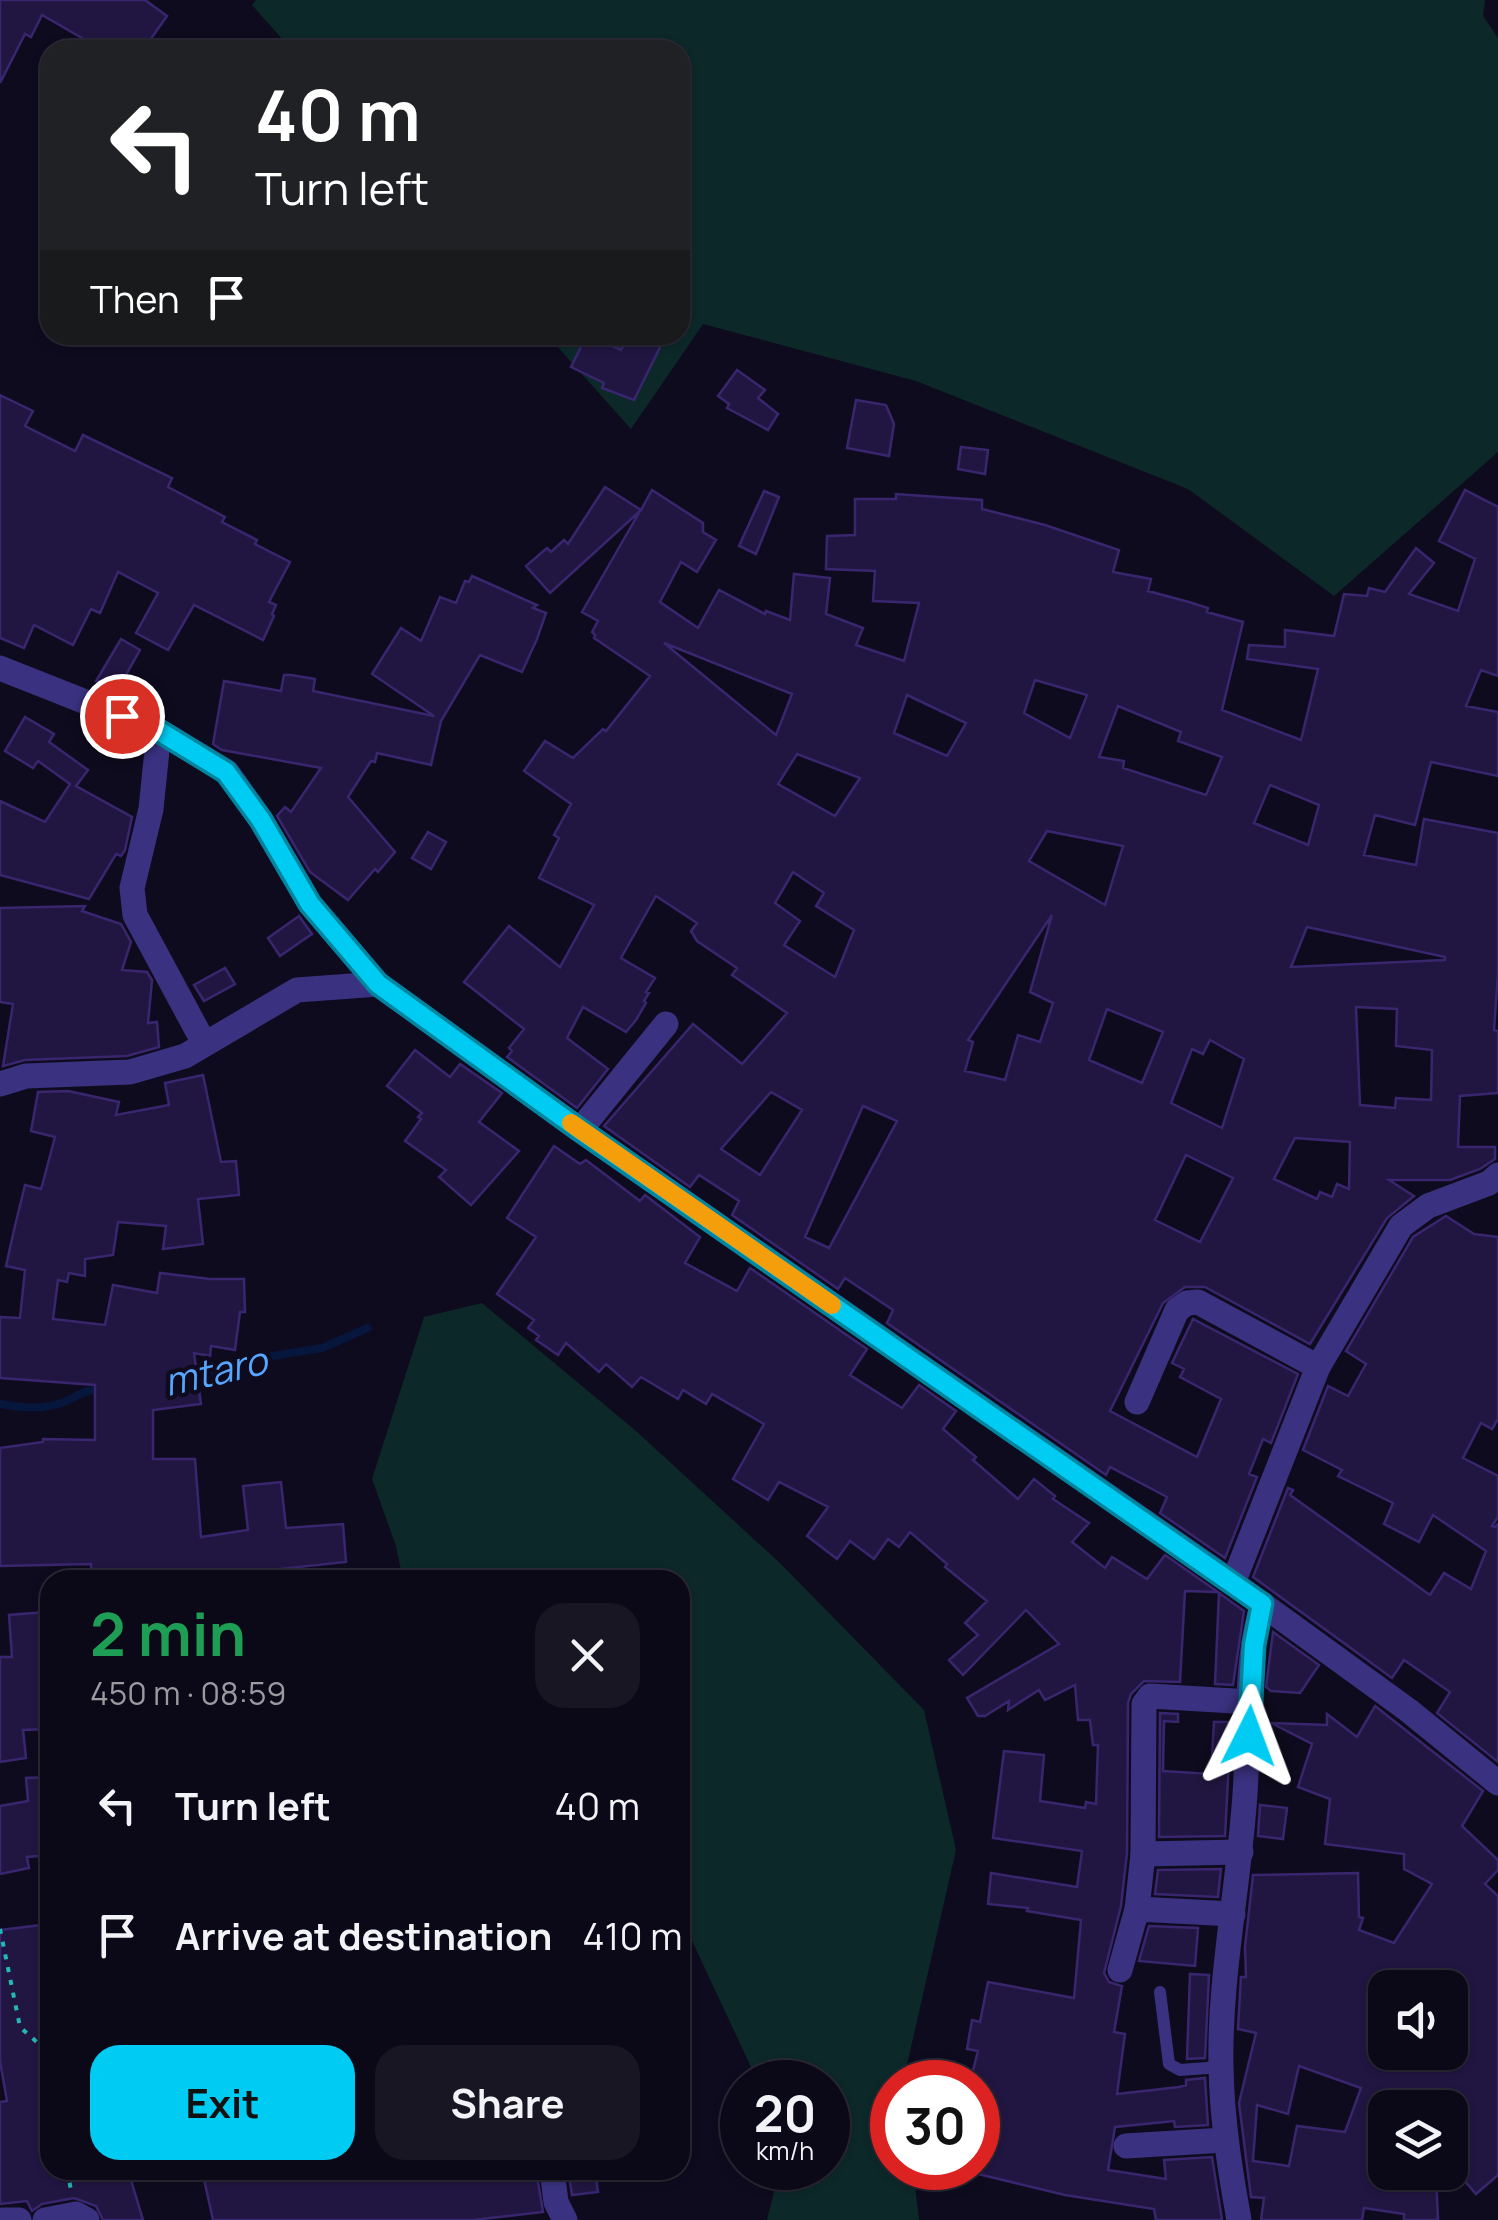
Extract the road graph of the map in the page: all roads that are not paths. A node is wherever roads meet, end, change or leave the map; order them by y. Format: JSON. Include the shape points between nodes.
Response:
{"nodes":[{"id":1,"x":0,"y":668,"type":"edge"},
{"id":2,"x":159,"y":731,"type":"junction"},
{"id":3,"x":378,"y":984,"type":"junction"},
{"id":4,"x":666,"y":1024,"type":"dead end"},
{"id":5,"x":204,"y":1043,"type":"junction"},
{"id":6,"x":0,"y":1084,"type":"edge"},
{"id":7,"x":580,"y":1130,"type":"junction"},
{"id":8,"x":1498,"y":1175,"type":"edge"},
{"id":9,"x":1318,"y":1367,"type":"junction"},
{"id":10,"x":1137,"y":1402,"type":"dead end"},
{"id":11,"x":1232,"y":1583,"type":"junction"},
{"id":12,"x":1262,"y":1604,"type":"junction"},
{"id":13,"x":1251,"y":1702,"type":"junction"},
{"id":14,"x":1498,"y":1783,"type":"edge"},
{"id":15,"x":1241,"y":1852,"type":"junction"},
{"id":16,"x":1142,"y":1854,"type":"junction"},
{"id":17,"x":1137,"y":1909,"type":"junction"},
{"id":18,"x":1233,"y":1914,"type":"junction"},
{"id":19,"x":1120,"y":1970,"type":"dead end"},
{"id":20,"x":1160,"y":1992,"type":"dead end"},
{"id":21,"x":1221,"y":2066,"type":"junction"},
{"id":22,"x":1225,"y":2140,"type":"junction"},
{"id":23,"x":1126,"y":2146,"type":"dead end"},
{"id":24,"x":553,"y":2180,"type":"edge"},
{"id":25,"x":3,"y":2220,"type":"edge"},
{"id":26,"x":20,"y":2220,"type":"edge"},
{"id":27,"x":45,"y":2220,"type":"edge"},
{"id":28,"x":87,"y":2220,"type":"edge"},
{"id":29,"x":565,"y":2220,"type":"edge"},
{"id":30,"x":1239,"y":2220,"type":"edge"}],
"edges":[{"from":1,"to":2,"type":"street"},
{"from":2,"to":3,"type":"street","via":[[226,772],[310,904]]},
{"from":2,"to":5,"type":"street","via":[[151,810],[132,888],[135,915]]},
{"from":3,"to":5,"type":"street","via":[[297,990]]},
{"from":3,"to":7,"type":"street"},
{"from":4,"to":7,"type":"street"},
{"from":5,"to":6,"type":"street","via":[[185,1056],[130,1072],[26,1076]]},
{"from":7,"to":11,"type":"street"},
{"from":8,"to":9,"type":"street","via":[[1428,1206],[1401,1226]]},
{"from":9,"to":10,"type":"street","via":[[1198,1302],[1187,1303],[1177,1310]]},
{"from":9,"to":11,"type":"street"},
{"from":11,"to":12,"type":"street"},
{"from":12,"to":13,"type":"street"},
{"from":12,"to":14,"type":"street"},
{"from":13,"to":15,"type":"street"},
{"from":13,"to":16,"type":"street","via":[[1147,1699]]},
{"from":15,"to":16,"type":"street"},
{"from":15,"to":18,"type":"street"},
{"from":16,"to":17,"type":"street"},
{"from":17,"to":18,"type":"street"},
{"from":17,"to":19,"type":"street"},
{"from":18,"to":21,"type":"street"},
{"from":20,"to":21,"type":"lane","via":[[1169,2064],[1180,2070]]},
{"from":21,"to":22,"type":"street"},
{"from":22,"to":23,"type":"street"},
{"from":22,"to":30,"type":"street"},
{"from":24,"to":29,"type":"street"},
{"from":25,"to":26,"type":"street"},
{"from":27,"to":28,"type":"street","via":[[76,2214]]}]}
